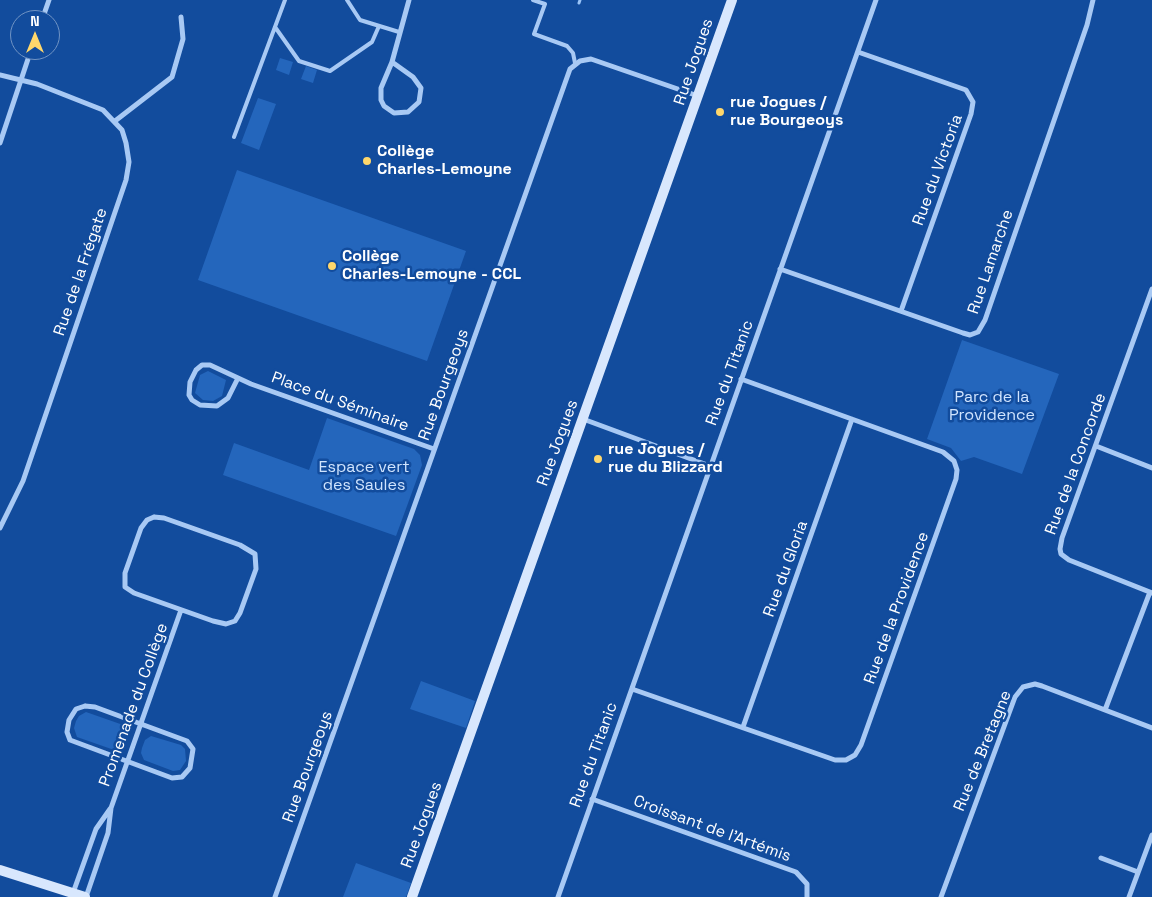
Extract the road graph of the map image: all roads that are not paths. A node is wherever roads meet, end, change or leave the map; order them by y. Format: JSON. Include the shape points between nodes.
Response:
{"nodes":[{"id":1,"x":285,"y":0,"type":"edge"},
{"id":2,"x":347,"y":0,"type":"edge"},
{"id":3,"x":408,"y":0,"type":"edge"},
{"id":4,"x":533,"y":0,"type":"edge"},
{"id":5,"x":732,"y":0,"type":"edge"},
{"id":6,"x":876,"y":0,"type":"edge"},
{"id":7,"x":1093,"y":0,"type":"edge"},
{"id":8,"x":181,"y":17,"type":"dead end"},
{"id":9,"x":379,"y":26,"type":"junction"},
{"id":10,"x":275,"y":27,"type":"junction"},
{"id":11,"x":399,"y":32,"type":"junction"},
{"id":12,"x":858,"y":52,"type":"junction"},
{"id":13,"x":27,"y":60,"type":"edge"},
{"id":14,"x":392,"y":62,"type":"junction"},
{"id":15,"x":576,"y":63,"type":"junction"},
{"id":16,"x":0,"y":74,"type":"edge"},
{"id":17,"x":20,"y":80,"type":"junction"},
{"id":18,"x":698,"y":96,"type":"junction"},
{"id":19,"x":115,"y":121,"type":"junction"},
{"id":20,"x":234,"y":137,"type":"dead end"},
{"id":21,"x":0,"y":143,"type":"edge"},
{"id":22,"x":780,"y":269,"type":"junction"},
{"id":23,"x":1152,"y":289,"type":"edge"},
{"id":24,"x":901,"y":311,"type":"junction"},
{"id":25,"x":238,"y":378,"type":"junction"},
{"id":26,"x":741,"y":379,"type":"junction"},
{"id":27,"x":583,"y":419,"type":"junction"},
{"id":28,"x":852,"y":419,"type":"junction"},
{"id":29,"x":1096,"y":446,"type":"junction"},
{"id":30,"x":434,"y":449,"type":"junction"},
{"id":31,"x":710,"y":466,"type":"junction"},
{"id":32,"x":1152,"y":468,"type":"edge"},
{"id":33,"x":0,"y":528,"type":"edge"},
{"id":34,"x":1151,"y":593,"type":"edge"},
{"id":35,"x":181,"y":610,"type":"junction"},
{"id":36,"x":632,"y":689,"type":"junction"},
{"id":37,"x":1105,"y":710,"type":"junction"},
{"id":38,"x":141,"y":724,"type":"junction"},
{"id":39,"x":743,"y":727,"type":"junction"},
{"id":40,"x":1152,"y":728,"type":"edge"},
{"id":41,"x":127,"y":762,"type":"junction"},
{"id":42,"x":592,"y":799,"type":"junction"},
{"id":43,"x":111,"y":808,"type":"junction"},
{"id":44,"x":1152,"y":835,"type":"edge"},
{"id":45,"x":1101,"y":858,"type":"dead end"},
{"id":46,"x":0,"y":870,"type":"edge"},
{"id":47,"x":1138,"y":872,"type":"junction"},
{"id":48,"x":73,"y":893,"type":"junction"},
{"id":49,"x":86,"y":897,"type":"edge"},
{"id":50,"x":275,"y":897,"type":"edge"},
{"id":51,"x":412,"y":897,"type":"edge"},
{"id":52,"x":558,"y":897,"type":"edge"},
{"id":53,"x":807,"y":897,"type":"edge"},
{"id":54,"x":941,"y":897,"type":"edge"},
{"id":55,"x":1129,"y":897,"type":"edge"}],
"edges":[{"from":1,"to":10,"type":"lane"},
{"from":2,"to":9,"type":"lane","via":[[360,20]]},
{"from":3,"to":11,"type":"street"},
{"from":4,"to":15,"type":"lane","via":[[545,4],[534,34],[567,46]]},
{"from":5,"to":18,"type":"street","name":"Rue Jogues"},
{"from":6,"to":12,"type":"street","name":"Rue du Titanic"},
{"from":7,"to":24,"type":"street","name":"Rue Lamarche","via":[[982,328],[974,334],[966,334]]},
{"from":8,"to":19,"type":"street","via":[[183,39],[172,77]]},
{"from":9,"to":10,"type":"lane","via":[[372,42],[330,71],[299,61]]},
{"from":9,"to":11,"type":"lane"},
{"from":10,"to":20,"type":"lane"},
{"from":11,"to":14,"type":"street"},
{"from":12,"to":22,"type":"street","name":"Rue du Titanic"},
{"from":12,"to":24,"type":"street","name":"Rue du Victoria","via":[[966,90],[973,102]]},
{"from":13,"to":17,"type":"street"},
{"from":14,"to":14,"type":"street","via":[[381,88],[381,100],[394,113],[408,112],[419,102],[421,88],[413,77]]},
{"from":15,"to":18,"type":"street","via":[[585,58],[591,59]]},
{"from":15,"to":30,"type":"street","name":"Rue Bourgeoys","via":[[568,72]]},
{"from":16,"to":17,"type":"street","name":"Rue de la Frégate"},
{"from":17,"to":19,"type":"street","name":"Rue de la Frégate","via":[[96,106]]},
{"from":17,"to":21,"type":"street"},
{"from":18,"to":27,"type":"street","name":"Rue Jogues"},
{"from":19,"to":33,"type":"street","name":"Rue de la Frégate","via":[[126,143],[129,162],[126,180],[23,480]]},
{"from":22,"to":24,"type":"street","name":"Rue Lamarche"},
{"from":22,"to":26,"type":"street","name":"Rue du Titanic"},
{"from":23,"to":29,"type":"street","name":"Rue de la Concorde"},
{"from":25,"to":25,"type":"street","name":"Place du Séminaire","via":[[202,365],[193,375],[189,395],[200,405],[217,406],[228,398]]},
{"from":25,"to":30,"type":"street","name":"Place du Séminaire"},
{"from":26,"to":28,"type":"street","name":"Rue de la Providence"},
{"from":26,"to":31,"type":"street","name":"Rue du Titanic"},
{"from":27,"to":31,"type":"street"},
{"from":27,"to":51,"type":"street","name":"Rue Jogues"},
{"from":28,"to":39,"type":"street","name":"Rue du Gloria"},
{"from":28,"to":39,"type":"street","name":"Rue de la Providence","via":[[951,457],[957,475],[940,525],[862,745],[855,755],[838,761]]},
{"from":29,"to":32,"type":"street"},
{"from":29,"to":34,"type":"street","name":"Rue de la Concorde","via":[[1062,538],[1061,554]]},
{"from":30,"to":50,"type":"street","name":"Rue Bourgeoys"},
{"from":31,"to":36,"type":"street","name":"Rue du Titanic"},
{"from":34,"to":37,"type":"street"},
{"from":35,"to":35,"type":"street","name":"Promenade du Collège","via":[[220,623],[235,622],[256,570],[256,559],[249,549],[164,518],[150,518],[141,528],[125,573],[126,587]]},
{"from":35,"to":38,"type":"street","name":"Promenade du Collège"},
{"from":36,"to":39,"type":"street","name":"Rue de la Providence"},
{"from":36,"to":42,"type":"street","name":"Rue du Titanic"},
{"from":37,"to":40,"type":"street","name":"Rue de Bretagne"},
{"from":37,"to":54,"type":"street","name":"Rue de Bretagne","via":[[1035,684],[1018,692]]},
{"from":38,"to":41,"type":"street","name":"Promenade du Collège"},
{"from":38,"to":41,"type":"street","via":[[191,744],[194,754],[190,768],[182,777],[172,778]]},
{"from":38,"to":41,"type":"street","via":[[89,706],[76,709],[69,720],[67,732],[70,740]]},
{"from":41,"to":43,"type":"street","name":"Promenade du Collège"},
{"from":42,"to":52,"type":"street","name":"Rue du Titanic"},
{"from":42,"to":53,"type":"street","name":"Croissant de l'Artémis","via":[[796,872],[807,884]]},
{"from":43,"to":48,"type":"street","name":"Promenade du Collège","via":[[96,829]]},
{"from":43,"to":49,"type":"street","name":"Promenade du Collège","via":[[108,834]]},
{"from":44,"to":47,"type":"street"},
{"from":45,"to":47,"type":"street"},
{"from":46,"to":48,"type":"street"},
{"from":47,"to":55,"type":"street"},
{"from":48,"to":49,"type":"street"}]}
